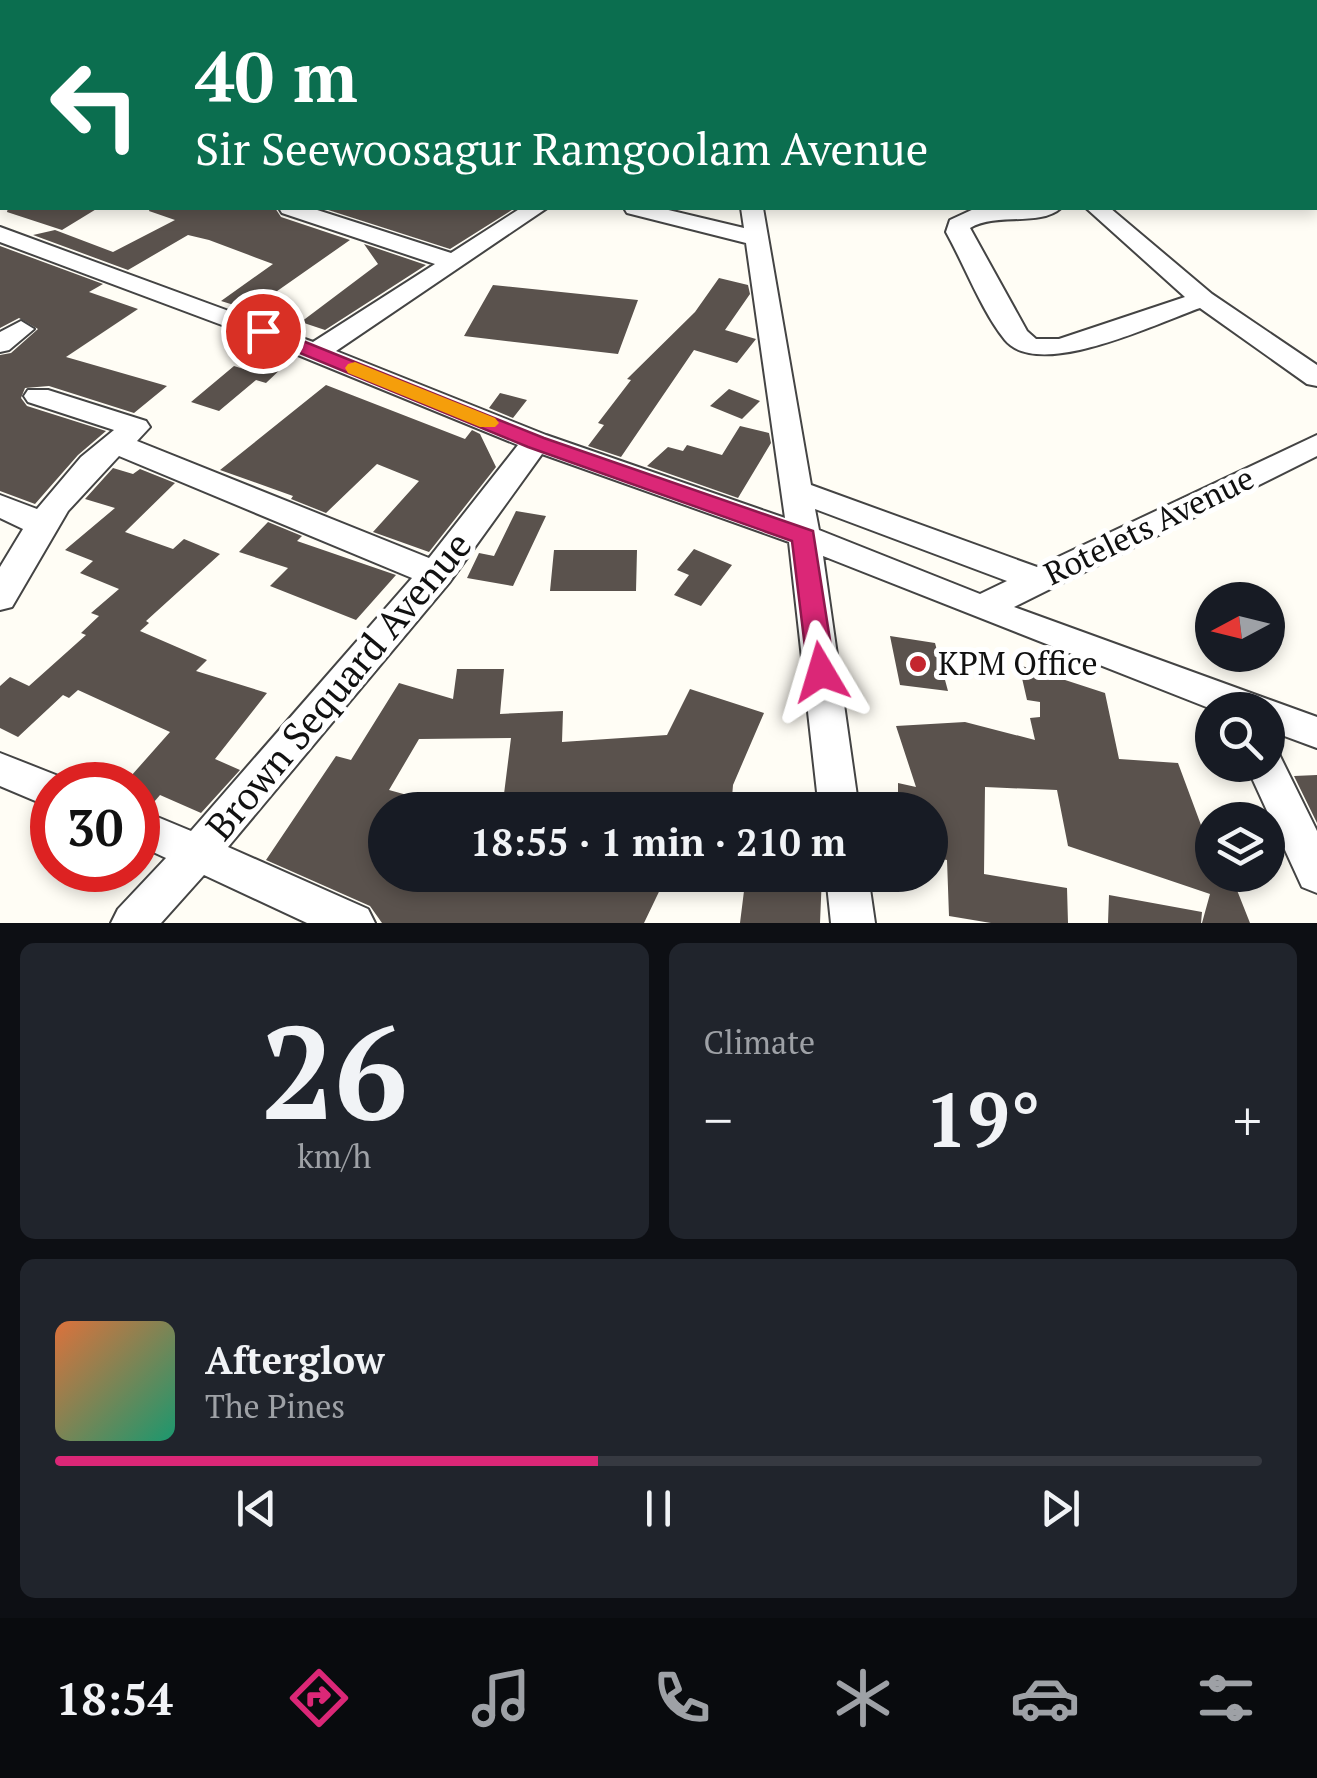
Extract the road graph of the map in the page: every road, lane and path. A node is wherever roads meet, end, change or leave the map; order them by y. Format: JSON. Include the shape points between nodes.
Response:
{"nodes":[{"id":1,"x":296,"y":210,"type":"edge"},
{"id":2,"x":533,"y":210,"type":"edge"},
{"id":3,"x":644,"y":210,"type":"edge"},
{"id":4,"x":752,"y":210,"type":"edge"},
{"id":5,"x":1026,"y":210,"type":"edge"},
{"id":6,"x":1098,"y":210,"type":"edge"},
{"id":7,"x":0,"y":234,"type":"edge"},
{"id":8,"x":758,"y":239,"type":"junction"},
{"id":9,"x":454,"y":262,"type":"junction"},
{"id":10,"x":1203,"y":299,"type":"junction"},
{"id":11,"x":316,"y":352,"type":"junction"},
{"id":12,"x":1317,"y":378,"type":"edge"},
{"id":13,"x":38,"y":396,"type":"dead end"},
{"id":14,"x":536,"y":442,"type":"junction"},
{"id":15,"x":115,"y":443,"type":"junction"},
{"id":16,"x":1317,"y":444,"type":"edge"},
{"id":17,"x":797,"y":492,"type":"junction"},
{"id":18,"x":0,"y":505,"type":"edge"},
{"id":19,"x":40,"y":524,"type":"junction"},
{"id":20,"x":804,"y":536,"type":"junction"},
{"id":21,"x":437,"y":575,"type":"junction"},
{"id":22,"x":1038,"y":580,"type":"junction"},
{"id":23,"x":0,"y":598,"type":"edge"},
{"id":24,"x":981,"y":608,"type":"junction"},
{"id":25,"x":1204,"y":692,"type":"edge"},
{"id":26,"x":1285,"y":722,"type":"edge"},
{"id":27,"x":1317,"y":733,"type":"edge"},
{"id":28,"x":0,"y":769,"type":"edge"},
{"id":29,"x":30,"y":782,"type":"edge"},
{"id":30,"x":1274,"y":782,"type":"edge"},
{"id":31,"x":837,"y":792,"type":"edge"},
{"id":32,"x":160,"y":835,"type":"edge"},
{"id":33,"x":200,"y":851,"type":"junction"},
{"id":34,"x":1317,"y":874,"type":"edge"},
{"id":35,"x":849,"y":892,"type":"edge"},
{"id":36,"x":133,"y":923,"type":"edge"},
{"id":37,"x":352,"y":923,"type":"edge"},
{"id":38,"x":853,"y":923,"type":"edge"}],
"edges":[{"from":1,"to":9,"type":"street"},
{"from":2,"to":9,"type":"street"},
{"from":3,"to":8,"type":"street"},
{"from":4,"to":8,"type":"street"},
{"from":5,"to":10,"type":"street","via":[[978,214],[958,225],[958,232],[1016,336],[1030,347],[1061,347]]},
{"from":6,"to":10,"type":"street"},
{"from":7,"to":11,"type":"street"},
{"from":8,"to":17,"type":"street"},
{"from":9,"to":11,"type":"street"},
{"from":10,"to":12,"type":"street"},
{"from":11,"to":14,"type":"street"},
{"from":13,"to":15,"type":"street","via":[[136,427]]},
{"from":14,"to":20,"type":"street"},
{"from":14,"to":21,"type":"street","name":"Brown Sequard Avenue"},
{"from":15,"to":19,"type":"street"},
{"from":15,"to":21,"type":"street"},
{"from":16,"to":22,"type":"street","name":"Rotelets Avenue"},
{"from":17,"to":20,"type":"street"},
{"from":17,"to":22,"type":"street"},
{"from":18,"to":19,"type":"street"},
{"from":19,"to":23,"type":"street"},
{"from":20,"to":24,"type":"street"},
{"from":20,"to":31,"type":"street"},
{"from":21,"to":33,"type":"street","name":"Brown Sequard Avenue"},
{"from":22,"to":24,"type":"street","name":"Rotelets Avenue"},
{"from":24,"to":25,"type":"street"},
{"from":26,"to":27,"type":"street"},
{"from":28,"to":29,"type":"street"},
{"from":30,"to":34,"type":"street"},
{"from":32,"to":33,"type":"street"},
{"from":33,"to":36,"type":"street","name":"Brown Sequard Avenue"},
{"from":33,"to":37,"type":"street"},
{"from":35,"to":38,"type":"street"}]}
